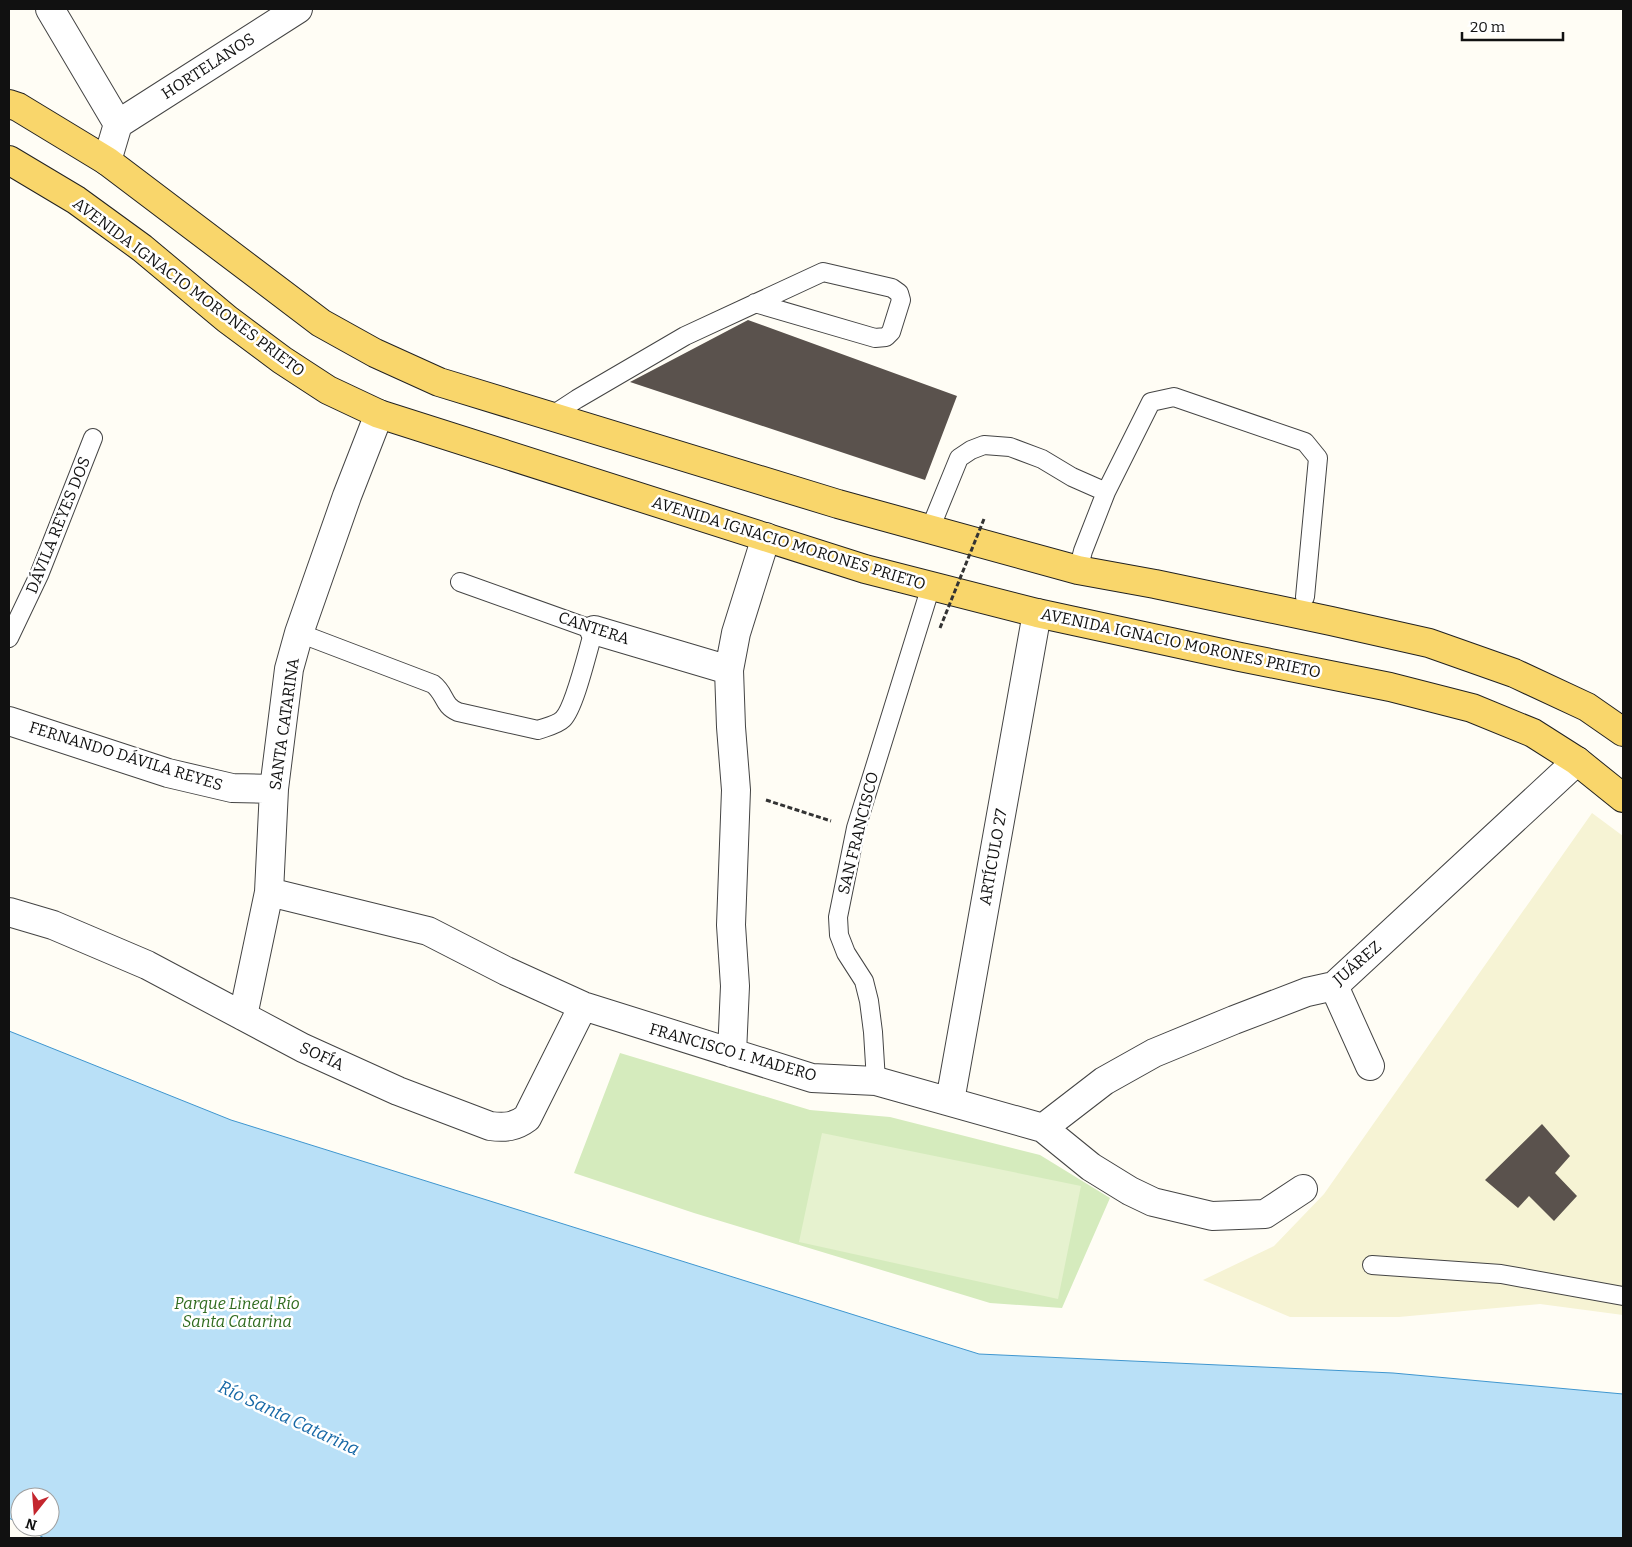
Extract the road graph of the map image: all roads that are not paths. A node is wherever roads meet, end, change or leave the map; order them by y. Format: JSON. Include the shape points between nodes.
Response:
{"nodes":[{"id":1,"x":50,"y":9,"type":"edge"},
{"id":2,"x":298,"y":9,"type":"edge"},
{"id":3,"x":9,"y":104,"type":"edge"},
{"id":4,"x":118,"y":124,"type":"junction"},
{"id":5,"x":9,"y":160,"type":"edge"},
{"id":6,"x":107,"y":161,"type":"junction"},
{"id":7,"x":755,"y":303,"type":"junction"},
{"id":8,"x":379,"y":414,"type":"junction"},
{"id":9,"x":551,"y":416,"type":"junction"},
{"id":10,"x":93,"y":438,"type":"dead end"},
{"id":11,"x":1106,"y":492,"type":"junction"},
{"id":12,"x":930,"y":530,"type":"junction"},
{"id":13,"x":766,"y":537,"type":"junction"},
{"id":14,"x":1078,"y":570,"type":"junction"},
{"id":15,"x":460,"y":582,"type":"dead end"},
{"id":16,"x":931,"y":586,"type":"junction"},
{"id":17,"x":1305,"y":598,"type":"dead end"},
{"id":18,"x":1037,"y":613,"type":"junction"},
{"id":19,"x":594,"y":630,"type":"junction"},
{"id":20,"x":299,"y":633,"type":"junction"},
{"id":21,"x":9,"y":638,"type":"edge"},
{"id":22,"x":729,"y":670,"type":"junction"},
{"id":23,"x":9,"y":721,"type":"edge"},
{"id":24,"x":1623,"y":732,"type":"edge"},
{"id":25,"x":1577,"y":761,"type":"junction"},
{"id":26,"x":274,"y":789,"type":"junction"},
{"id":27,"x":1623,"y":798,"type":"edge"},
{"id":28,"x":270,"y":892,"type":"junction"},
{"id":29,"x":9,"y":912,"type":"edge"},
{"id":30,"x":1334,"y":986,"type":"junction"},
{"id":31,"x":583,"y":1006,"type":"junction"},
{"id":32,"x":243,"y":1016,"type":"junction"},
{"id":33,"x":732,"y":1053,"type":"junction"},
{"id":34,"x":1370,"y":1066,"type":"dead end"},
{"id":35,"x":876,"y":1081,"type":"junction"},
{"id":36,"x":950,"y":1101,"type":"junction"},
{"id":37,"x":1042,"y":1128,"type":"junction"},
{"id":38,"x":1303,"y":1189,"type":"dead end"},
{"id":39,"x":1372,"y":1265,"type":"dead end"},
{"id":40,"x":1623,"y":1296,"type":"edge"}],
"edges":[{"from":1,"to":4,"type":"street"},
{"from":2,"to":4,"type":"street","name":"HORTELANOS"},
{"from":3,"to":6,"type":"main road"},
{"from":4,"to":6,"type":"street"},
{"from":5,"to":8,"type":"main road","name":"AVENIDA IGNACIO MORONES PRIETO","via":[[76,200],[142,248],[282,360],[328,390]]},
{"from":6,"to":9,"type":"main road","via":[[321,324],[440,382]]},
{"from":7,"to":7,"type":"lane","via":[[823,272],[892,288],[899,293],[901,300],[891,332],[886,337],[875,338]]},
{"from":7,"to":9,"type":"lane","via":[[685,336]]},
{"from":8,"to":13,"type":"main road","name":"AVENIDA IGNACIO MORONES PRIETO"},
{"from":8,"to":20,"type":"street","name":"SANTA CATARINA"},
{"from":9,"to":12,"type":"main road"},
{"from":10,"to":21,"type":"lane","name":"DÁVILA REYES DOS","via":[[39,575]]},
{"from":11,"to":12,"type":"lane","via":[[1042,459],[1010,447],[984,445],[959,458]]},
{"from":11,"to":14,"type":"lane"},
{"from":11,"to":17,"type":"lane","via":[[1151,402],[1174,396],[1305,442],[1318,458]]},
{"from":12,"to":14,"type":"main road"},
{"from":13,"to":16,"type":"main road","name":"AVENIDA IGNACIO MORONES PRIETO"},
{"from":13,"to":22,"type":"street","via":[[736,633]]},
{"from":14,"to":24,"type":"main road","via":[[1428,644],[1514,673],[1587,707]]},
{"from":15,"to":19,"type":"lane","name":"CANTERA"},
{"from":16,"to":18,"type":"main road","name":"AVENIDA IGNACIO MORONES PRIETO"},
{"from":16,"to":35,"type":"lane","name":"SAN FRANCISCO","via":[[856,828],[839,909],[839,936],[864,981],[869,1001]]},
{"from":18,"to":25,"type":"main road","name":"AVENIDA IGNACIO MORONES PRIETO","via":[[1390,687],[1472,708],[1533,733]]},
{"from":18,"to":36,"type":"street","name":"ARTÍCULO 27"},
{"from":19,"to":20,"type":"lane","via":[[571,706],[563,719],[538,730],[458,712],[450,708],[439,689],[432,684]]},
{"from":19,"to":22,"type":"street","name":"CANTERA"},
{"from":20,"to":26,"type":"street","name":"SANTA CATARINA","via":[[289,669]]},
{"from":22,"to":33,"type":"street","via":[[736,790],[731,925],[735,986]]},
{"from":23,"to":26,"type":"street","name":"FERNANDO DÁVILA REYES","via":[[168,773],[232,788]]},
{"from":25,"to":27,"type":"main road","name":"AVENIDA IGNACIO MORONES PRIETO"},
{"from":25,"to":30,"type":"street","name":"JUÁREZ"},
{"from":26,"to":28,"type":"street","name":"SANTA CATARINA"},
{"from":28,"to":31,"type":"street","name":"FRANCISCO I. MADERO","via":[[428,931]]},
{"from":28,"to":32,"type":"street","name":"SANTA CATARINA"},
{"from":29,"to":32,"type":"street","name":"SOFÍA","via":[[53,925],[147,965]]},
{"from":30,"to":34,"type":"street"},
{"from":30,"to":37,"type":"street","name":"JUÁREZ","via":[[1307,992],[1154,1053],[1104,1081]]},
{"from":31,"to":32,"type":"street","name":"SOFÍA","via":[[527,1118],[505,1128],[490,1126],[398,1091],[303,1048]]},
{"from":31,"to":33,"type":"street","name":"FRANCISCO I. MADERO"},
{"from":33,"to":35,"type":"street","name":"FRANCISCO I. MADERO","via":[[812,1078]]},
{"from":35,"to":36,"type":"street","name":"FRANCISCO I. MADERO"},
{"from":36,"to":37,"type":"street","name":"FRANCISCO I. MADERO"},
{"from":37,"to":38,"type":"street","name":"FRANCISCO I. MADERO","via":[[1091,1167],[1130,1191],[1153,1202],[1182,1209],[1212,1216],[1265,1214]]},
{"from":39,"to":40,"type":"lane","via":[[1501,1274]]}]}
